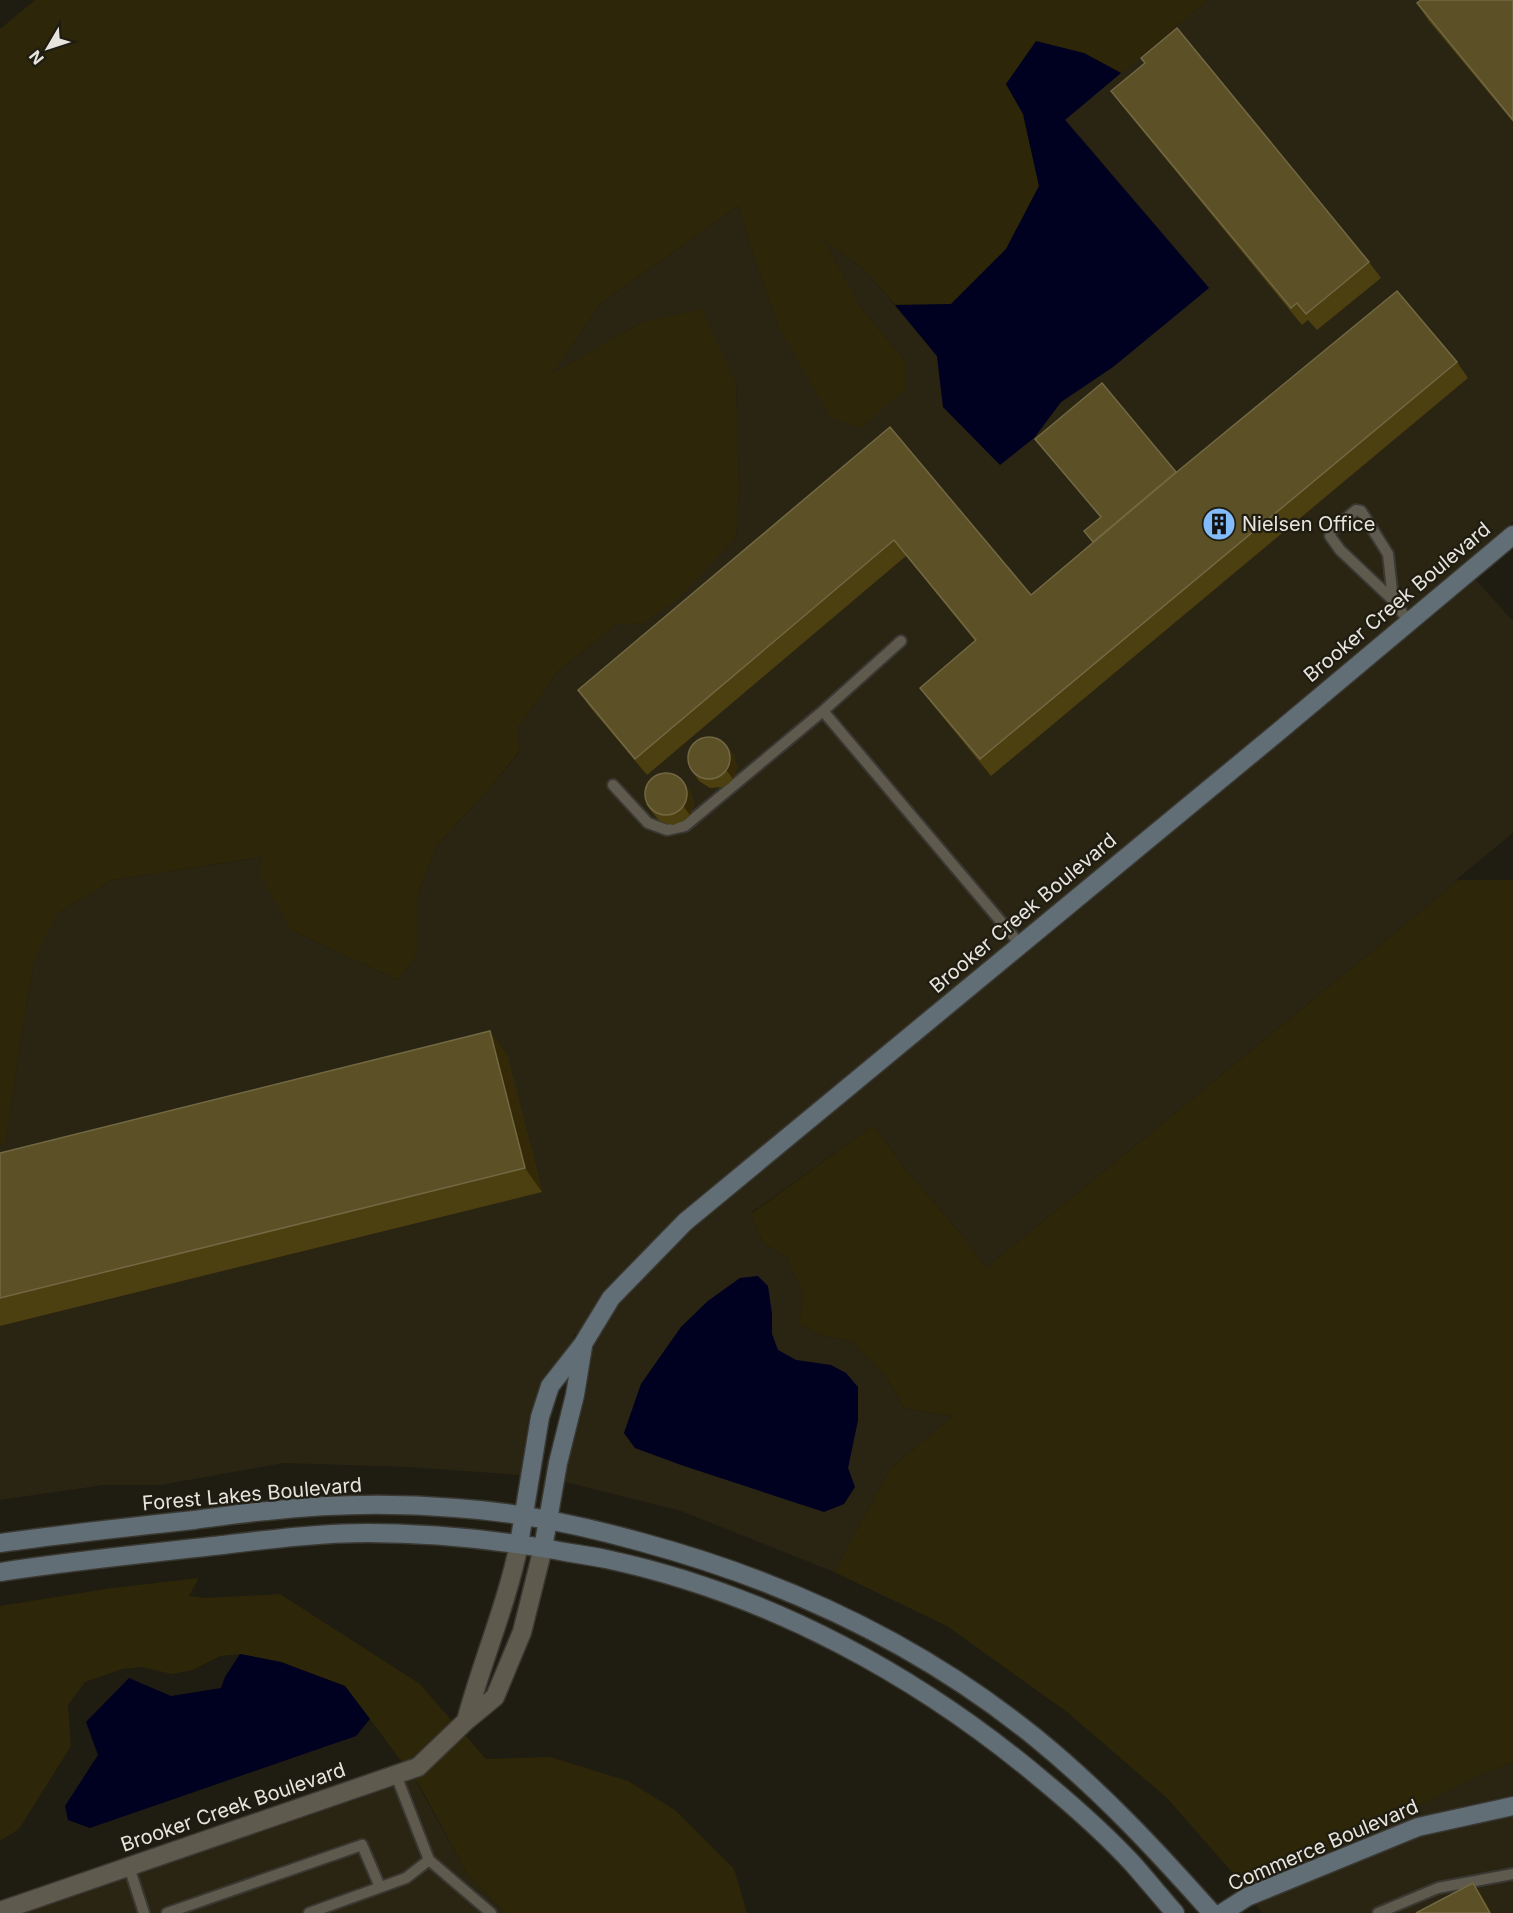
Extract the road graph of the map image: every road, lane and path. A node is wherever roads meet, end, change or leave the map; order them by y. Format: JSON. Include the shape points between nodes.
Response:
{"nodes":[{"id":1,"x":1513,"y":535,"type":"edge"},
{"id":2,"x":1393,"y":600,"type":"junction"},
{"id":3,"x":1409,"y":622,"type":"junction"},
{"id":4,"x":901,"y":641,"type":"dead end"},
{"id":5,"x":823,"y":711,"type":"junction"},
{"id":6,"x":613,"y":785,"type":"dead end"},
{"id":7,"x":1020,"y":944,"type":"junction"},
{"id":8,"x":583,"y":1344,"type":"junction"},
{"id":9,"x":525,"y":1515,"type":"junction"},
{"id":10,"x":549,"y":1520,"type":"junction"},
{"id":11,"x":0,"y":1543,"type":"edge"},
{"id":12,"x":519,"y":1544,"type":"junction"},
{"id":13,"x":543,"y":1548,"type":"junction"},
{"id":14,"x":0,"y":1572,"type":"edge"},
{"id":15,"x":466,"y":1721,"type":"junction"},
{"id":16,"x":396,"y":1775,"type":"junction"},
{"id":17,"x":1513,"y":1806,"type":"edge"},
{"id":18,"x":429,"y":1860,"type":"junction"},
{"id":19,"x":129,"y":1867,"type":"junction"},
{"id":20,"x":1513,"y":1874,"type":"edge"},
{"id":21,"x":380,"y":1887,"type":"junction"},
{"id":22,"x":0,"y":1911,"type":"edge"},
{"id":23,"x":144,"y":1913,"type":"edge"},
{"id":24,"x":167,"y":1913,"type":"edge"},
{"id":25,"x":309,"y":1913,"type":"edge"},
{"id":26,"x":491,"y":1913,"type":"edge"},
{"id":27,"x":1175,"y":1913,"type":"edge"},
{"id":28,"x":1212,"y":1913,"type":"edge"},
{"id":29,"x":1222,"y":1913,"type":"edge"},
{"id":30,"x":1378,"y":1913,"type":"edge"}],
"edges":[{"from":1,"to":3,"type":"main road","name":"Brooker Creek Boulevard"},
{"from":2,"to":2,"type":"lane","via":[[1330,536],[1356,510],[1362,511],[1388,554]]},
{"from":2,"to":3,"type":"lane"},
{"from":3,"to":7,"type":"main road","name":"Brooker Creek Boulevard"},
{"from":4,"to":5,"type":"lane"},
{"from":5,"to":6,"type":"lane","via":[[685,826],[667,830],[648,823]]},
{"from":5,"to":7,"type":"lane"},
{"from":7,"to":8,"type":"main road","name":"Brooker Creek Boulevard","via":[[685,1222],[611,1298]]},
{"from":8,"to":9,"type":"main road","name":"Brooker Creek Boulevard","via":[[549,1386],[540,1417]]},
{"from":8,"to":10,"type":"main road","name":"Brooker Creek Boulevard"},
{"from":9,"to":10,"type":"main road","name":"Forest Lakes Boulevard"},
{"from":9,"to":11,"type":"main road","name":"Forest Lakes Boulevard","via":[[362,1505],[271,1510]]},
{"from":9,"to":12,"type":"main road","name":"Brooker Creek Boulevard"},
{"from":10,"to":13,"type":"main road","name":"Brooker Creek Boulevard"},
{"from":10,"to":28,"type":"main road","name":"Forest Lakes Boulevard","via":[[615,1534],[740,1572],[800,1595],[936,1667],[1034,1737],[1094,1788],[1151,1844]]},
{"from":12,"to":13,"type":"main road"},
{"from":12,"to":14,"type":"main road","via":[[450,1535],[366,1533],[64,1562]]},
{"from":12,"to":15,"type":"street","name":"Brooker Creek Boulevard","via":[[492,1645]]},
{"from":13,"to":15,"type":"street","name":"Brooker Creek Boulevard","via":[[522,1632],[495,1698]]},
{"from":13,"to":27,"type":"main road","via":[[607,1559],[689,1582],[787,1618],[857,1653],[932,1697],[1013,1755],[1085,1816]]},
{"from":15,"to":16,"type":"street","name":"Brooker Creek Boulevard","via":[[417,1767]]},
{"from":16,"to":18,"type":"lane"},
{"from":16,"to":19,"type":"street","name":"Brooker Creek Boulevard"},
{"from":17,"to":29,"type":"main road","name":"Commerce Boulevard","via":[[1418,1827],[1247,1897]]},
{"from":18,"to":21,"type":"lane","via":[[406,1878]]},
{"from":18,"to":26,"type":"lane"},
{"from":19,"to":22,"type":"street","name":"Brooker Creek Boulevard"},
{"from":19,"to":23,"type":"lane"},
{"from":20,"to":30,"type":"lane","via":[[1438,1888]]},
{"from":21,"to":24,"type":"lane","via":[[362,1845]]},
{"from":21,"to":25,"type":"lane"}]}
